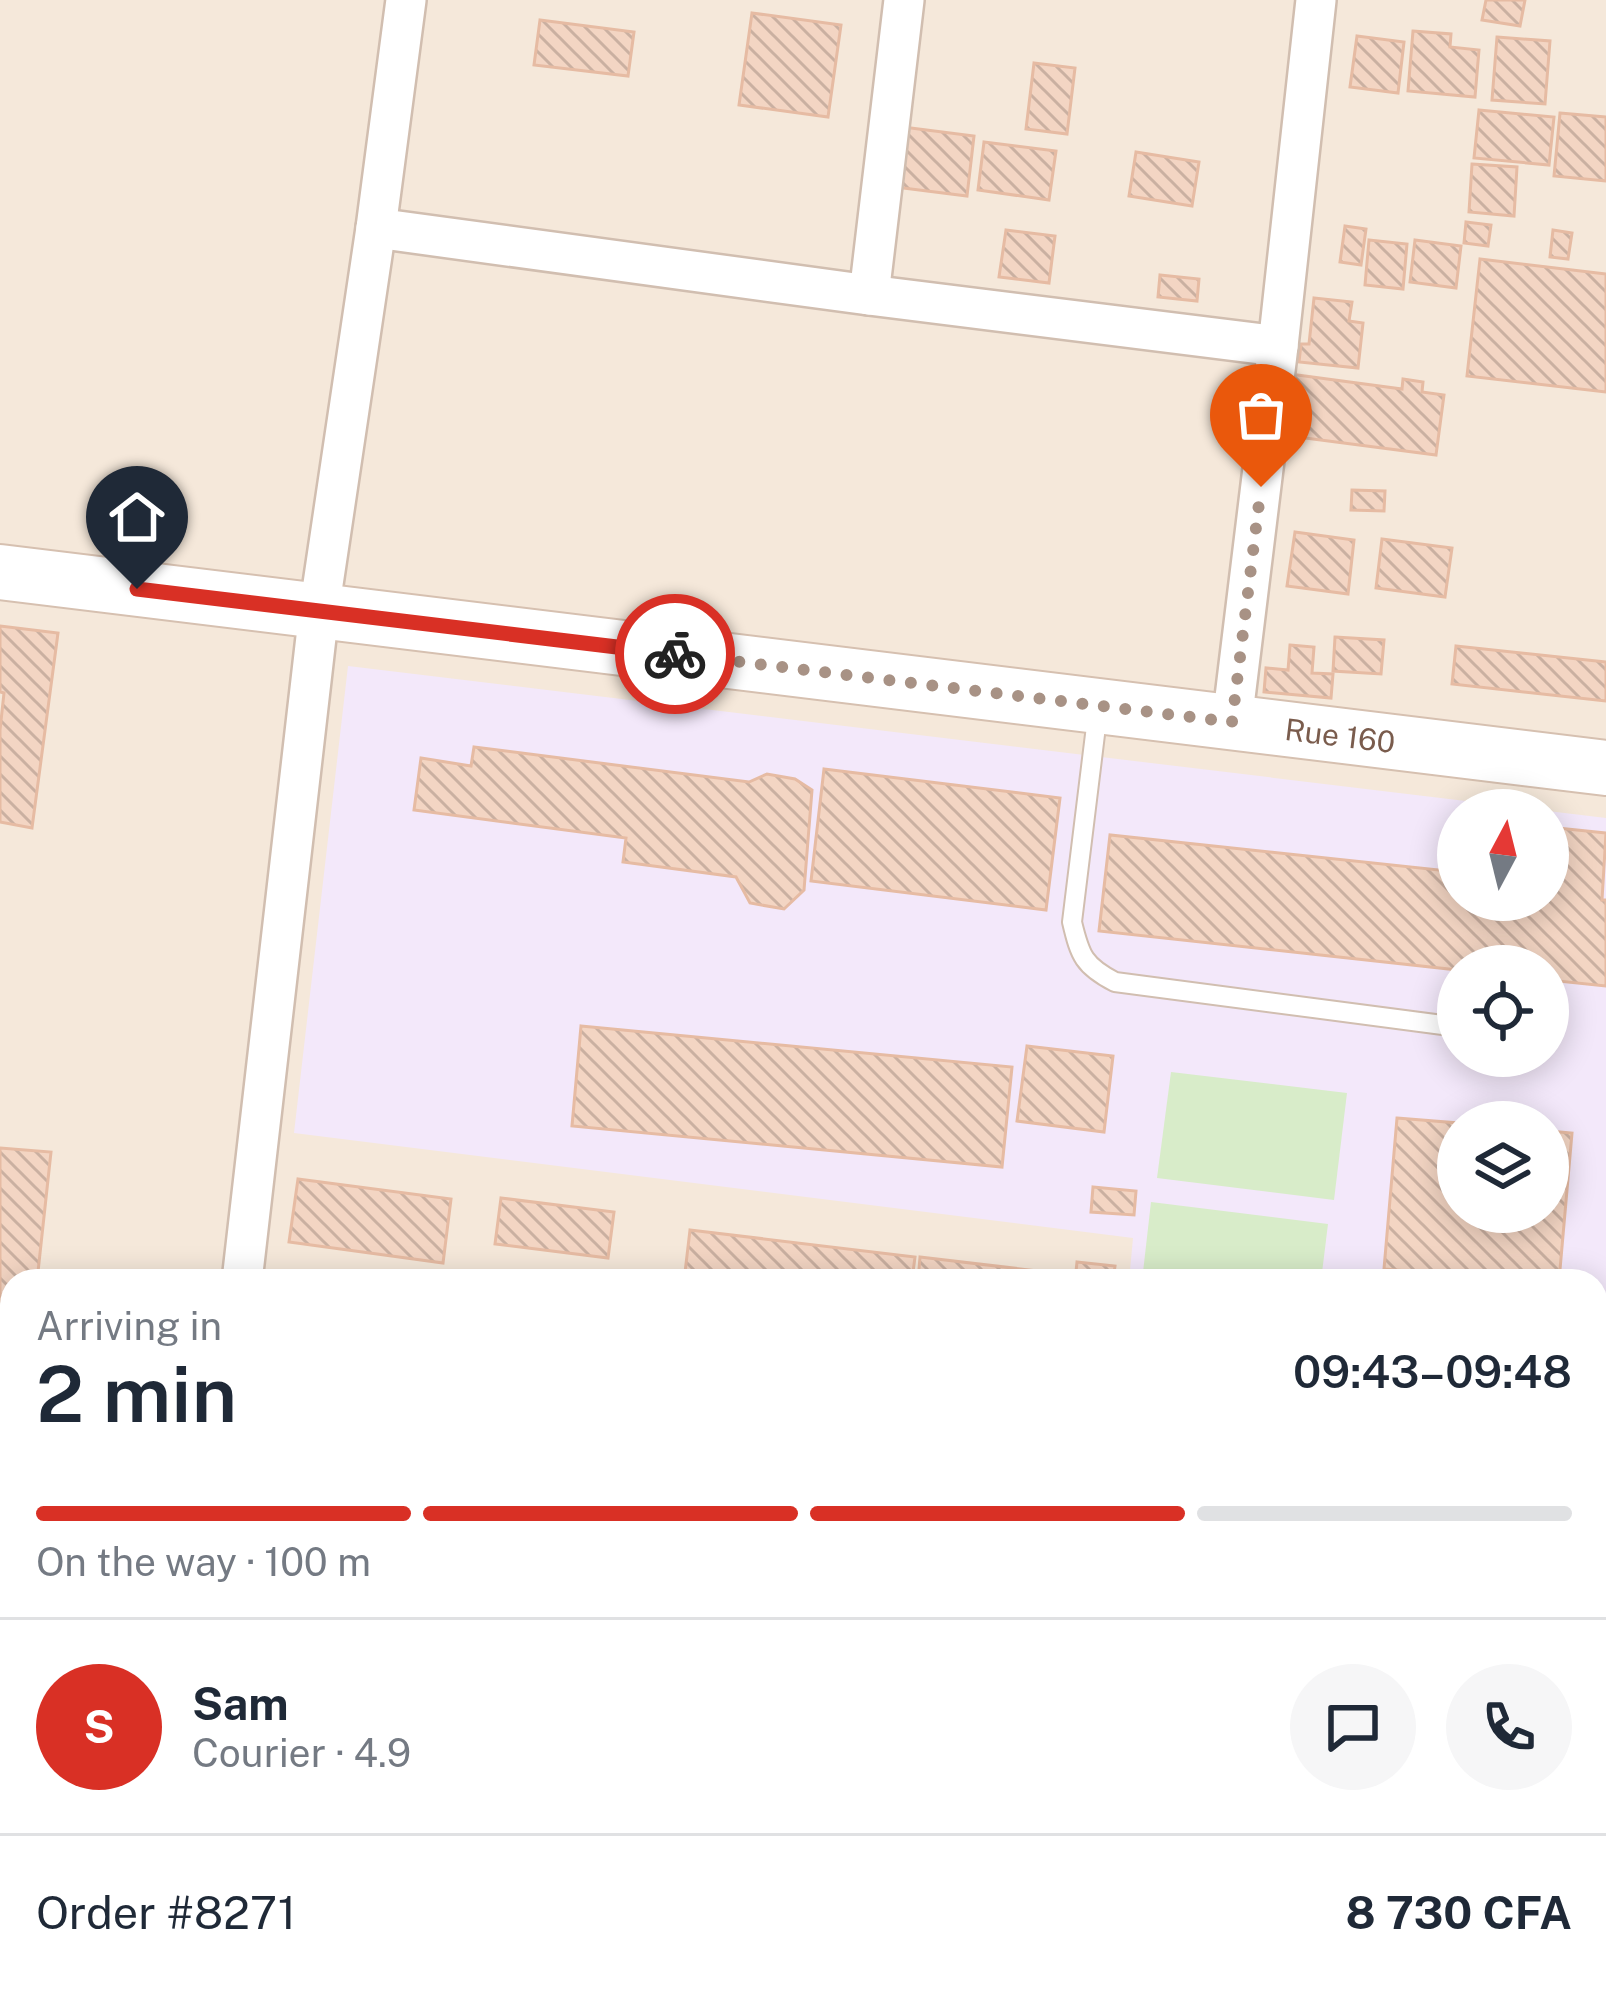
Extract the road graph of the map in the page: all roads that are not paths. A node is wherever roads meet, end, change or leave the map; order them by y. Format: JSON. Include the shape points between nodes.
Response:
{"nodes":[{"id":1,"x":406,"y":0,"type":"edge"},
{"id":2,"x":904,"y":0,"type":"edge"},
{"id":3,"x":1316,"y":0,"type":"edge"},
{"id":4,"x":376,"y":228,"type":"junction"},
{"id":5,"x":869,"y":295,"type":"junction"},
{"id":6,"x":1278,"y":346,"type":"junction"},
{"id":7,"x":0,"y":572,"type":"edge"},
{"id":8,"x":319,"y":611,"type":"junction"},
{"id":9,"x":1099,"y":705,"type":"junction"},
{"id":10,"x":1232,"y":722,"type":"junction"},
{"id":11,"x":1606,"y":767,"type":"edge"},
{"id":12,"x":1437,"y":1024,"type":"edge"},
{"id":13,"x":243,"y":1269,"type":"edge"}],
"edges":[{"from":1,"to":4,"type":"street"},
{"from":2,"to":5,"type":"street"},
{"from":3,"to":6,"type":"street"},
{"from":4,"to":5,"type":"street"},
{"from":4,"to":8,"type":"street"},
{"from":5,"to":6,"type":"street"},
{"from":6,"to":10,"type":"street"},
{"from":7,"to":8,"type":"street","name":"Rue 160"},
{"from":8,"to":9,"type":"street","name":"Rue 160"},
{"from":8,"to":13,"type":"street"},
{"from":9,"to":10,"type":"street","name":"Rue 160"},
{"from":9,"to":12,"type":"lane","via":[[1072,922],[1091,970],[1115,982]]},
{"from":10,"to":11,"type":"street","name":"Rue 160"}]}
